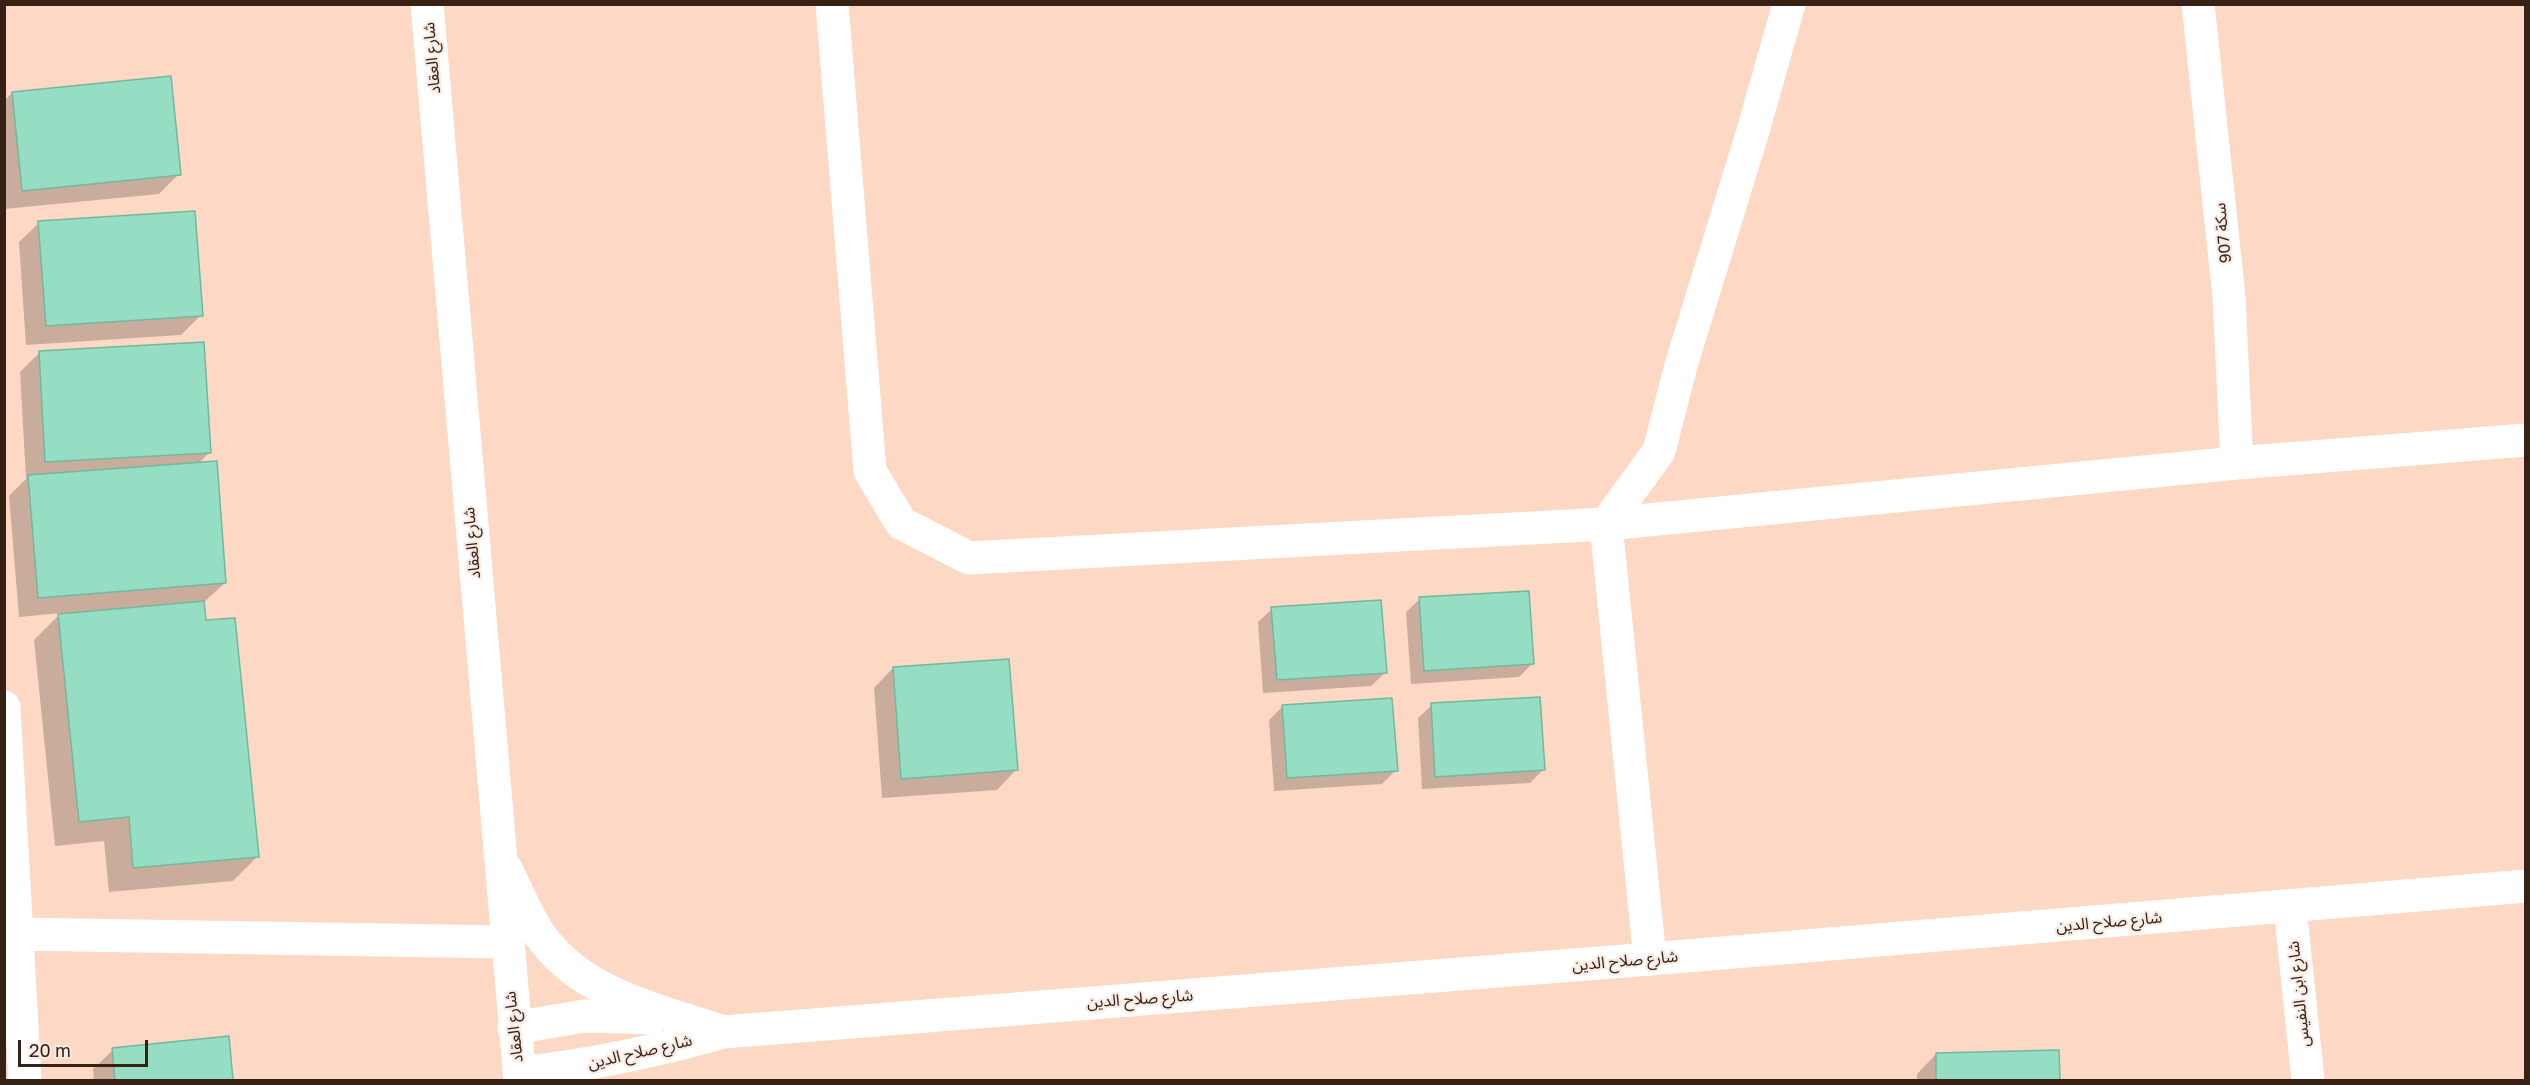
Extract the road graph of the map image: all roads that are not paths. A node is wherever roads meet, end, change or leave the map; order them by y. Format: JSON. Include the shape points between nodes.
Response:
{"nodes":[{"id":1,"x":427,"y":4,"type":"edge"},
{"id":2,"x":832,"y":4,"type":"edge"},
{"id":3,"x":1789,"y":4,"type":"edge"},
{"id":4,"x":2198,"y":4,"type":"edge"},
{"id":5,"x":2526,"y":440,"type":"edge"},
{"id":6,"x":2236,"y":463,"type":"junction"},
{"id":7,"x":1606,"y":524,"type":"junction"},
{"id":8,"x":4,"y":706,"type":"edge"},
{"id":9,"x":499,"y":854,"type":"junction"},
{"id":10,"x":2526,"y":886,"type":"edge"},
{"id":11,"x":2290,"y":907,"type":"junction"},
{"id":12,"x":17,"y":934,"type":"junction"},
{"id":13,"x":506,"y":942,"type":"junction"},
{"id":14,"x":1650,"y":959,"type":"junction"},
{"id":15,"x":514,"y":1028,"type":"junction"},
{"id":16,"x":724,"y":1032,"type":"junction"},
{"id":17,"x":18,"y":1069,"type":"edge"},
{"id":18,"x":519,"y":1077,"type":"edge"},
{"id":19,"x":636,"y":1080,"type":"edge"},
{"id":20,"x":2308,"y":1080,"type":"edge"}],
"edges":[{"from":1,"to":9,"type":"street","name":"شارع العقاد"},
{"from":2,"to":7,"type":"street","via":[[870,471],[901,523],[969,558]]},
{"from":3,"to":7,"type":"street","via":[[1659,451]]},
{"from":4,"to":6,"type":"street","name":"سكة 907","via":[[2229,297]]},
{"from":5,"to":6,"type":"street"},
{"from":6,"to":7,"type":"street"},
{"from":7,"to":14,"type":"street"},
{"from":8,"to":12,"type":"street"},
{"from":9,"to":13,"type":"street","name":"شارع العقاد"},
{"from":9,"to":16,"type":"street","via":[[540,935],[571,967],[608,993]]},
{"from":10,"to":11,"type":"street","name":"شارع صلاح الدين"},
{"from":11,"to":14,"type":"street","name":"شارع صلاح الدين"},
{"from":11,"to":20,"type":"street","name":"شارع ابن النفيس"},
{"from":12,"to":13,"type":"street"},
{"from":12,"to":17,"type":"street"},
{"from":13,"to":15,"type":"street","name":"شارع العقاد"},
{"from":14,"to":16,"type":"street","name":"شارع صلاح الدين"},
{"from":15,"to":16,"type":"street","name":"شارع صلاح الدين","via":[[596,1016],[654,1018]]},
{"from":15,"to":18,"type":"street","name":"شارع العقاد"},
{"from":16,"to":18,"type":"street","name":"شارع صلاح الدين","via":[[656,1051]]},
{"from":16,"to":19,"type":"street","via":[[644,1072]]}]}
